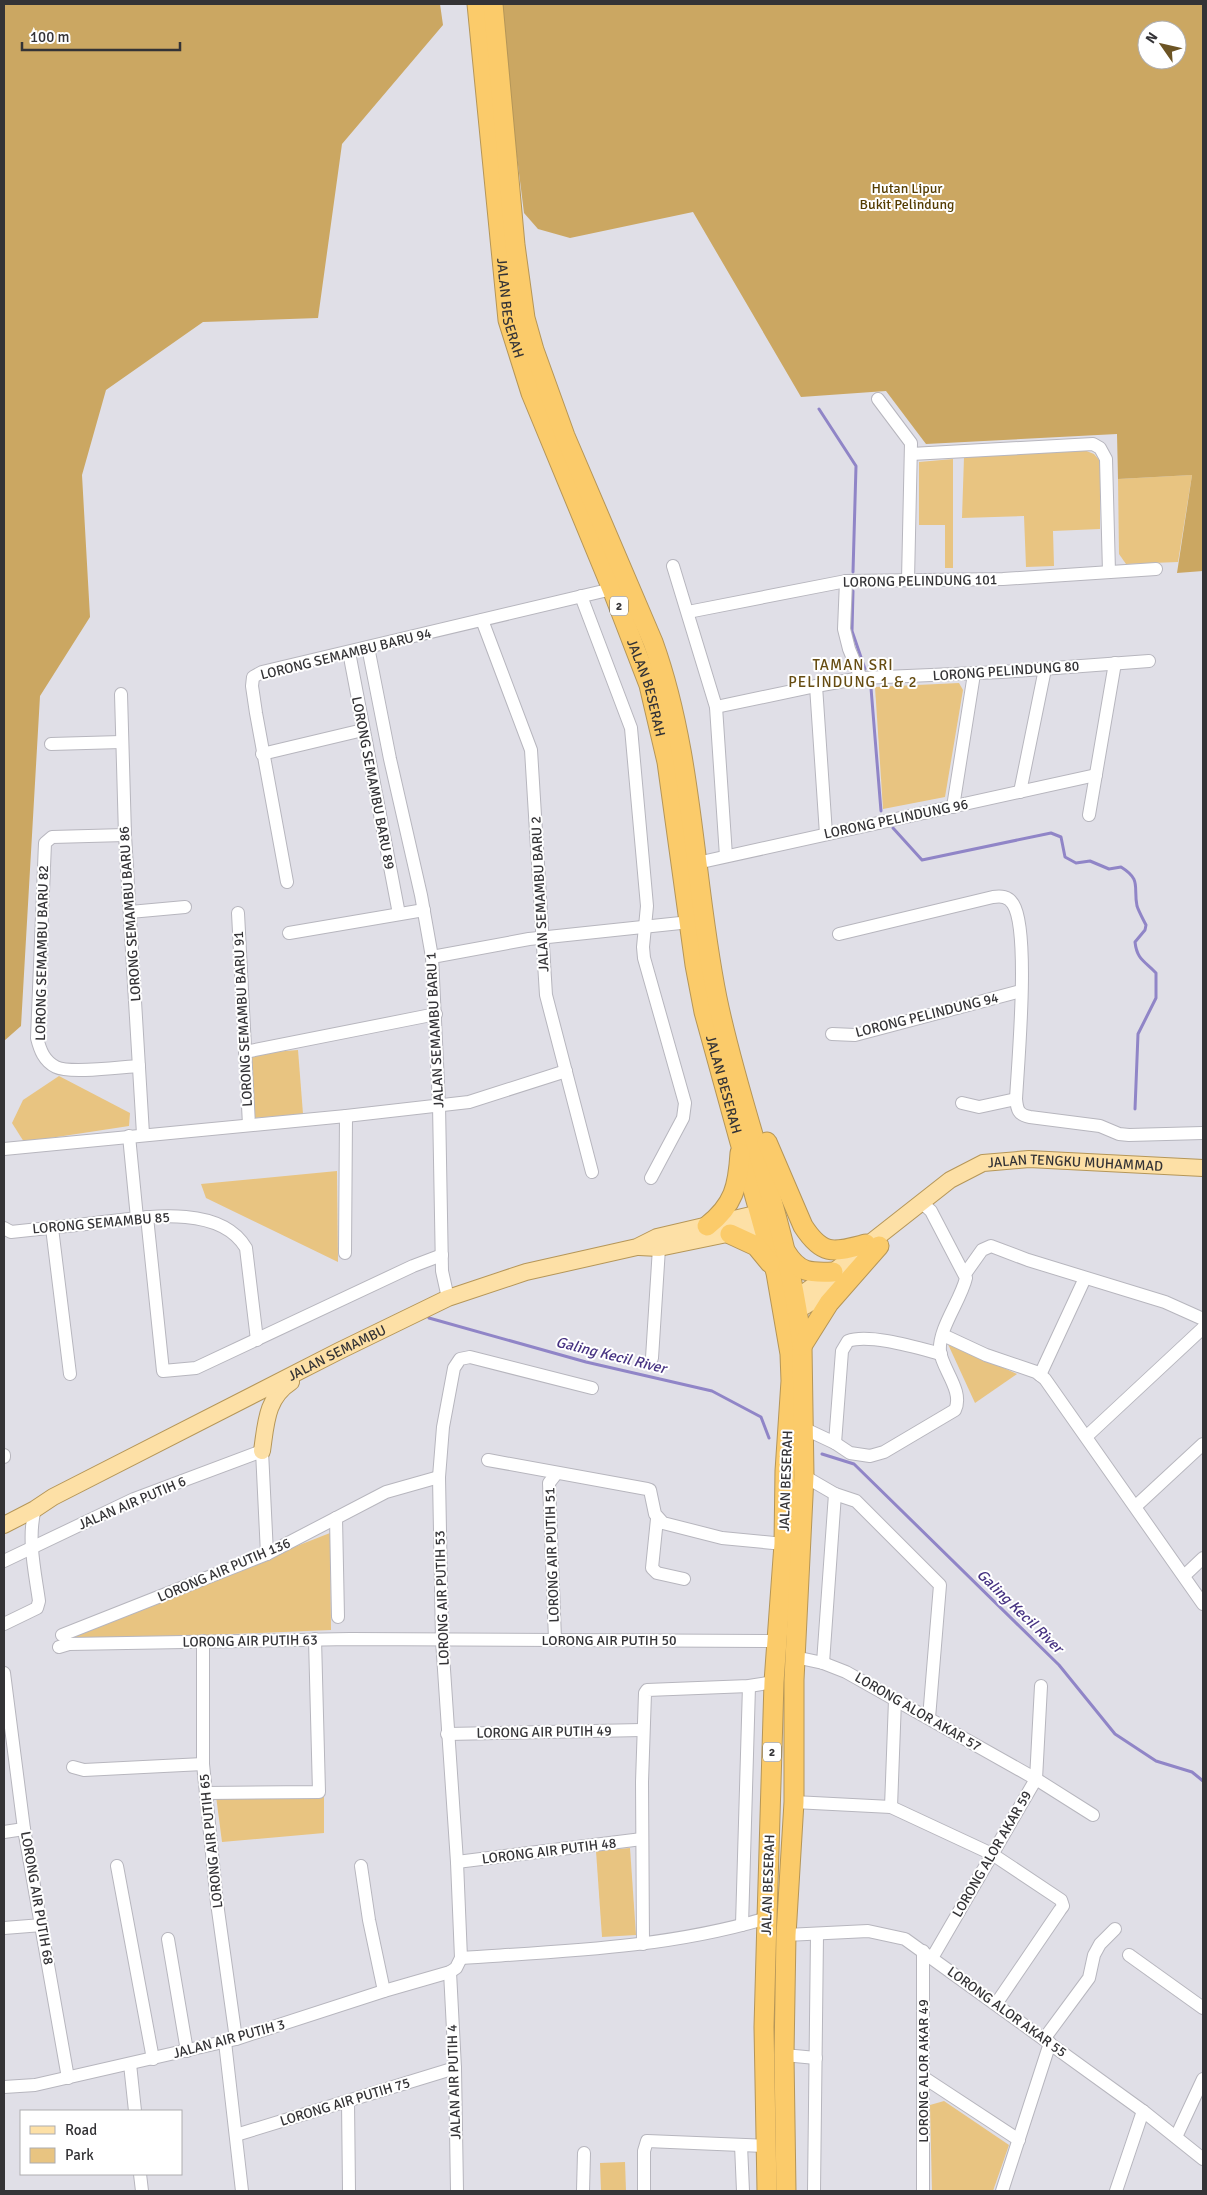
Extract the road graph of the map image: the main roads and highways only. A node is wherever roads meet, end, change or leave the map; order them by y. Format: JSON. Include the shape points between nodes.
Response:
{"nodes":[{"id":1,"x":477,"y":4,"type":"edge"},
{"id":2,"x":493,"y":4,"type":"edge"},
{"id":3,"x":719,"y":1009,"type":"junction"},
{"id":4,"x":740,"y":1140,"type":"junction"},
{"id":5,"x":1203,"y":1168,"type":"edge"},
{"id":6,"x":769,"y":1218,"type":"junction"},
{"id":7,"x":707,"y":1226,"type":"junction"},
{"id":8,"x":730,"y":1234,"type":"junction"},
{"id":9,"x":658,"y":1243,"type":"junction"},
{"id":10,"x":872,"y":1245,"type":"junction"},
{"id":11,"x":785,"y":1252,"type":"junction"},
{"id":12,"x":833,"y":1272,"type":"junction"},
{"id":13,"x":776,"y":1273,"type":"junction"},
{"id":14,"x":790,"y":1306,"type":"junction"},
{"id":15,"x":802,"y":1346,"type":"junction"},
{"id":16,"x":339,"y":1351,"type":"junction"},
{"id":17,"x":262,"y":1451,"type":"road end"},
{"id":18,"x":53,"y":1497,"type":"junction"},
{"id":19,"x":4,"y":1514,"type":"edge"},
{"id":20,"x":4,"y":1525,"type":"edge"},
{"id":21,"x":767,"y":2191,"type":"edge"},
{"id":22,"x":786,"y":2191,"type":"edge"}],
"edges":[{"from":1,"to":4,"type":"highway","name":"JALAN BESERAH","number":"2","via":[[508,320],[531,394],[649,685],[671,788],[704,1012]]},
{"from":2,"to":3,"type":"highway","name":"JALAN BESERAH","number":"2","via":[[515,245],[525,318],[546,388],[666,678],[682,759]]},
{"from":3,"to":6,"type":"highway","name":"JALAN BESERAH","number":"2"},
{"from":3,"to":10,"type":"highway","via":[[763,1135],[803,1226],[816,1243],[834,1252]]},
{"from":4,"to":6,"type":"highway","name":"JALAN BESERAH","number":"2"},
{"from":4,"to":7,"type":"highway","via":[[733,1195],[727,1208]]},
{"from":5,"to":10,"type":"main road","name":"JALAN TENGKU MUHAMMAD","via":[[1029,1159],[983,1163],[950,1180]]},
{"from":6,"to":7,"type":"main road","name":"JALAN SEMAMBU"},
{"from":6,"to":8,"type":"main road","name":"JALAN SEMAMBU"},
{"from":6,"to":11,"type":"highway","name":"JALAN BESERAH","number":"2"},
{"from":6,"to":13,"type":"highway","name":"JALAN BESERAH","number":"2"},
{"from":7,"to":9,"type":"main road","name":"JALAN SEMAMBU"},
{"from":8,"to":9,"type":"main road","name":"JALAN SEMAMBU"},
{"from":8,"to":13,"type":"highway","via":[[761,1250]]},
{"from":9,"to":16,"type":"main road","name":"JALAN SEMAMBU","via":[[526,1272],[448,1298]]},
{"from":10,"to":12,"type":"main road","name":"JALAN TENGKU MUHAMMAD"},
{"from":10,"to":14,"type":"main road","name":"JALAN TENGKU MUHAMMAD","via":[[816,1299]]},
{"from":10,"to":15,"type":"highway"},
{"from":11,"to":12,"type":"highway","via":[[793,1263],[806,1271]]},
{"from":11,"to":14,"type":"highway","name":"JALAN BESERAH","number":"2"},
{"from":12,"to":14,"type":"main road","name":"JALAN TENGKU MUHAMMAD"},
{"from":13,"to":14,"type":"highway","name":"JALAN BESERAH","number":"2"},
{"from":14,"to":15,"type":"highway","name":"JALAN BESERAH","number":"2"},
{"from":14,"to":21,"type":"highway","name":"JALAN BESERAH","number":"2","via":[[791,1381],[774,1682],[764,2027]]},
{"from":15,"to":22,"type":"highway","name":"JALAN BESERAH","number":"2","via":[[804,1476],[795,1657],[794,1802],[786,1935]]},
{"from":16,"to":17,"type":"main road","via":[[274,1397],[268,1410]]},
{"from":16,"to":18,"type":"main road","name":"JALAN SEMAMBU"},
{"from":18,"to":19,"type":"main road","name":"JALAN SEMAMBU","via":[[23,1504]]},
{"from":18,"to":20,"type":"main road","name":"JALAN SEMAMBU"}]}
